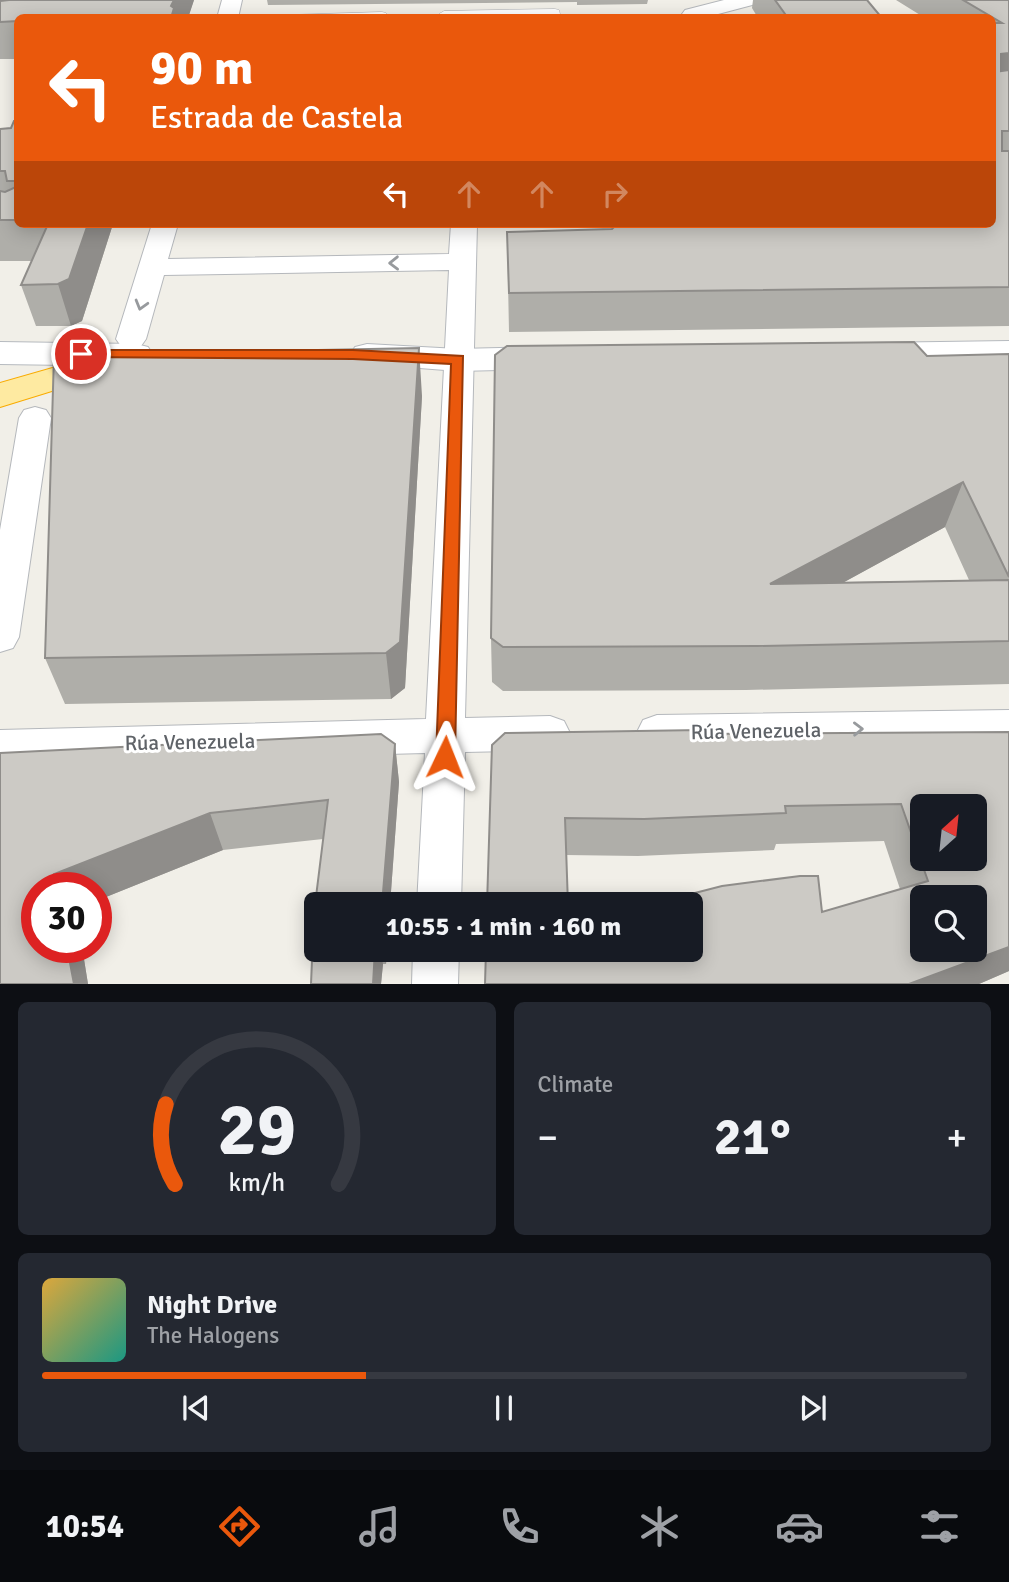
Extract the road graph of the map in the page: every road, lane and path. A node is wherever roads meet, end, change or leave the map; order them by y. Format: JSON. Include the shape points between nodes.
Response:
{"nodes":[{"id":1,"x":749,"y":0,"type":"edge"},
{"id":2,"x":691,"y":11,"type":"edge"},
{"id":3,"x":444,"y":14,"type":"dead end"},
{"id":4,"x":555,"y":14,"type":"edge"},
{"id":5,"x":164,"y":228,"type":"edge"},
{"id":6,"x":464,"y":228,"type":"edge"},
{"id":7,"x":462,"y":262,"type":"junction"},
{"id":8,"x":152,"y":267,"type":"junction"},
{"id":9,"x":1009,"y":352,"type":"edge"},
{"id":10,"x":0,"y":353,"type":"edge"},
{"id":11,"x":842,"y":355,"type":"edge"},
{"id":12,"x":155,"y":358,"type":"junction"},
{"id":13,"x":579,"y":358,"type":"edge"},
{"id":14,"x":458,"y":360,"type":"junction"},
{"id":15,"x":340,"y":361,"type":"edge"},
{"id":16,"x":59,"y":365,"type":"junction"},
{"id":17,"x":0,"y":383,"type":"edge"},
{"id":18,"x":0,"y":395,"type":"edge"},
{"id":19,"x":35,"y":418,"type":"dead end"},
{"id":20,"x":0,"y":638,"type":"edge"},
{"id":21,"x":1009,"y":727,"type":"edge"},
{"id":22,"x":446,"y":735,"type":"junction"},
{"id":23,"x":0,"y":747,"type":"edge"},
{"id":24,"x":440,"y":892,"type":"edge"},
{"id":25,"x":436,"y":962,"type":"edge"},
{"id":26,"x":435,"y":984,"type":"edge"}],
"edges":[{"from":1,"to":2,"type":"street"},
{"from":3,"to":4,"type":"lane"},
{"from":5,"to":8,"type":"street"},
{"from":6,"to":7,"type":"street"},
{"from":7,"to":8,"type":"street","one_way":true},
{"from":7,"to":14,"type":"street"},
{"from":8,"to":12,"type":"street","one_way":true},
{"from":9,"to":11,"type":"main road"},
{"from":10,"to":16,"type":"main road"},
{"from":12,"to":16,"type":"main road"},
{"from":12,"to":16,"type":"street","via":[[104,349]]},
{"from":13,"to":14,"type":"main road"},
{"from":14,"to":15,"type":"main road"},
{"from":14,"to":22,"type":"street"},
{"from":16,"to":17,"type":"main road"},
{"from":16,"to":18,"type":"highway"},
{"from":19,"to":20,"type":"street"},
{"from":22,"to":21,"type":"street","name":"Rúa Venezuela","one_way":true},
{"from":22,"to":23,"type":"street","name":"Rúa Venezuela"},
{"from":22,"to":24,"type":"street"},
{"from":25,"to":26,"type":"street"}]}
